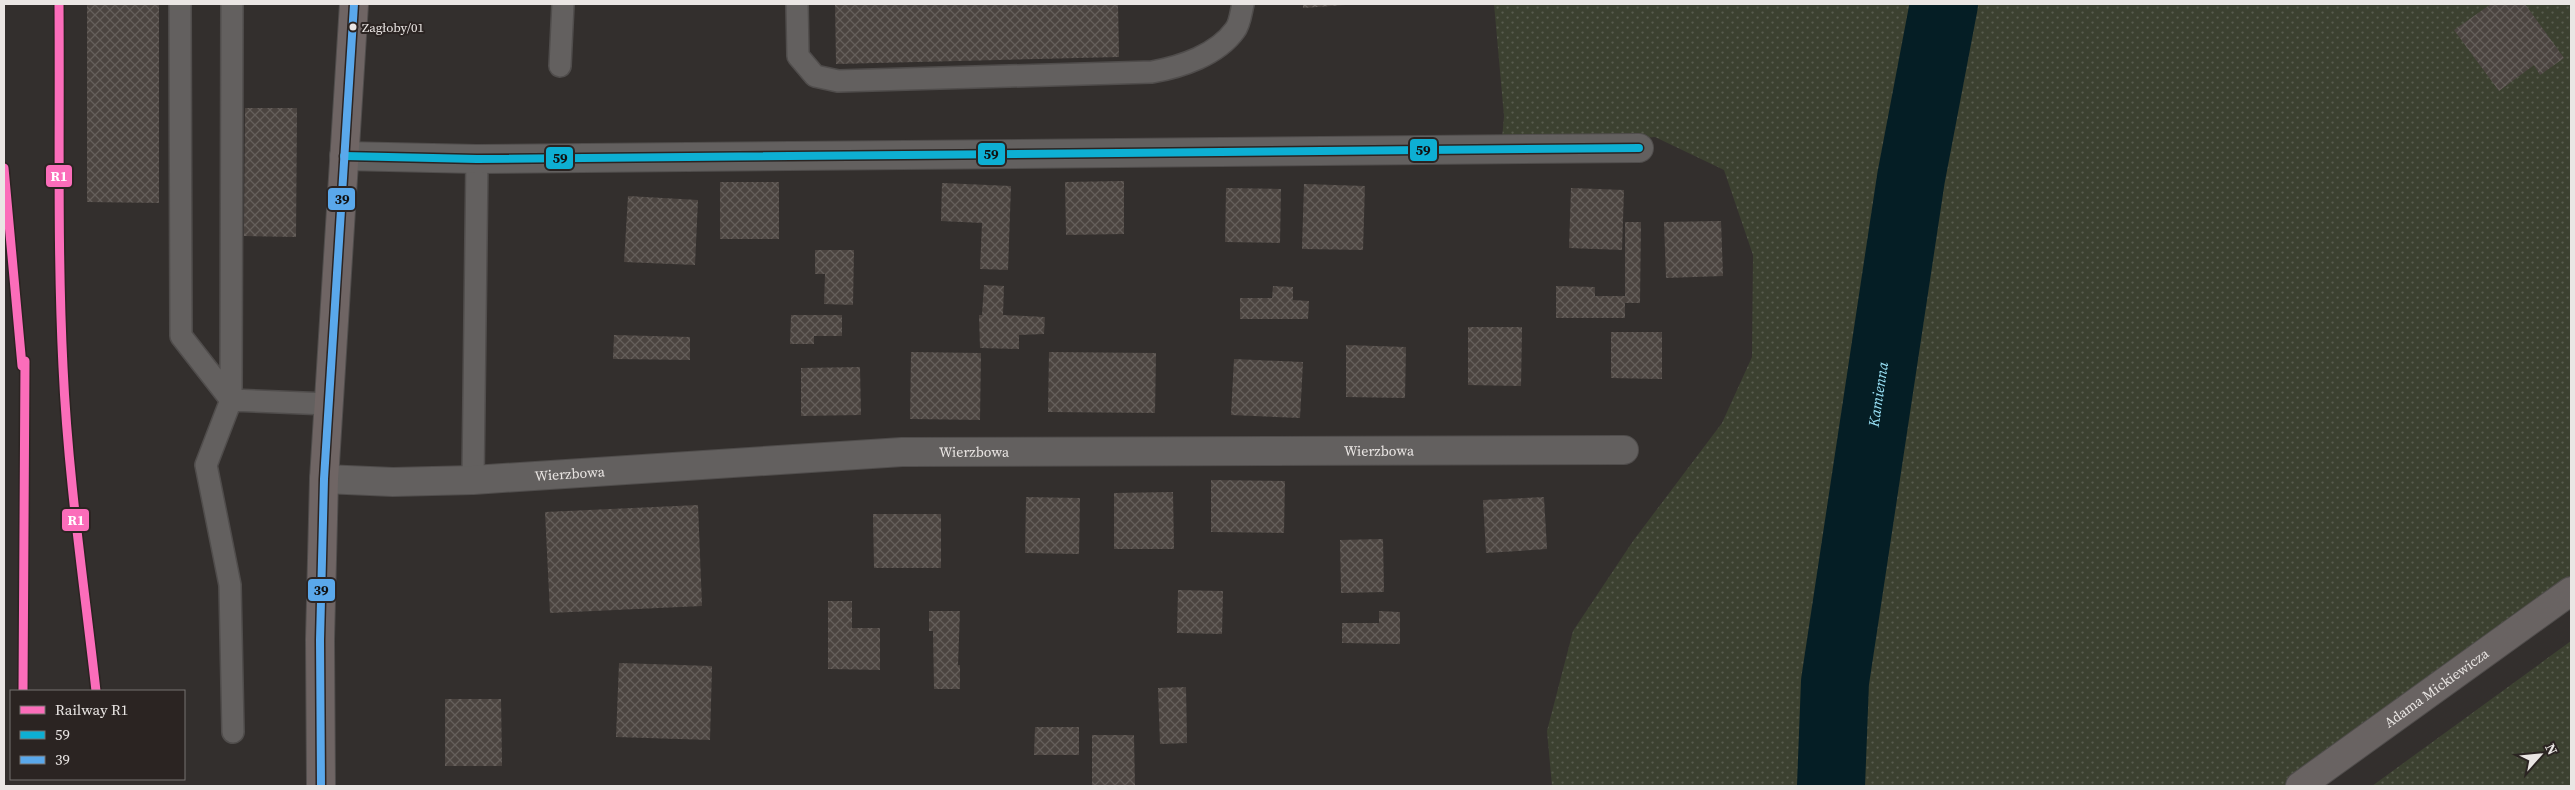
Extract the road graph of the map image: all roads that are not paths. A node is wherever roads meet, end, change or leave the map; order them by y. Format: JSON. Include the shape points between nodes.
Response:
{"nodes":[{"id":1,"x":180,"y":4,"type":"edge"},
{"id":2,"x":232,"y":4,"type":"edge"},
{"id":3,"x":354,"y":4,"type":"edge"},
{"id":4,"x":562,"y":4,"type":"edge"},
{"id":5,"x":797,"y":4,"type":"edge"},
{"id":6,"x":1243,"y":4,"type":"edge"},
{"id":7,"x":560,"y":66,"type":"dead end"},
{"id":8,"x":1639,"y":148,"type":"dead end"},
{"id":9,"x":344,"y":156,"type":"junction"},
{"id":10,"x":477,"y":159,"type":"junction"},
{"id":11,"x":231,"y":400,"type":"junction"},
{"id":12,"x":328,"y":404,"type":"junction"},
{"id":13,"x":1624,"y":450,"type":"dead end"},
{"id":14,"x":324,"y":479,"type":"junction"},
{"id":15,"x":473,"y":480,"type":"junction"},
{"id":16,"x":2571,"y":591,"type":"edge"},
{"id":17,"x":233,"y":732,"type":"dead end"},
{"id":18,"x":321,"y":786,"type":"edge"},
{"id":19,"x":2300,"y":786,"type":"edge"}],
"edges":[{"from":1,"to":11,"type":"lane","via":[[182,336]]},
{"from":2,"to":11,"type":"lane"},
{"from":3,"to":9,"type":"main road"},
{"from":4,"to":7,"type":"lane"},
{"from":5,"to":6,"type":"lane","via":[[798,56],[815,76],[838,81],[1152,72],[1176,68],[1218,46],[1236,29]]},
{"from":8,"to":10,"type":"street"},
{"from":9,"to":10,"type":"street"},
{"from":9,"to":12,"type":"main road"},
{"from":10,"to":15,"type":"lane"},
{"from":11,"to":12,"type":"lane"},
{"from":11,"to":17,"type":"lane","via":[[206,465],[230,585]]},
{"from":12,"to":14,"type":"main road"},
{"from":13,"to":15,"type":"street","name":"Wierzbowa","via":[[902,452]]},
{"from":14,"to":15,"type":"street","name":"Wierzbowa","via":[[393,482]]},
{"from":14,"to":18,"type":"main road"},
{"from":16,"to":19,"type":"street","name":"Adama Mickiewicza"}]}
